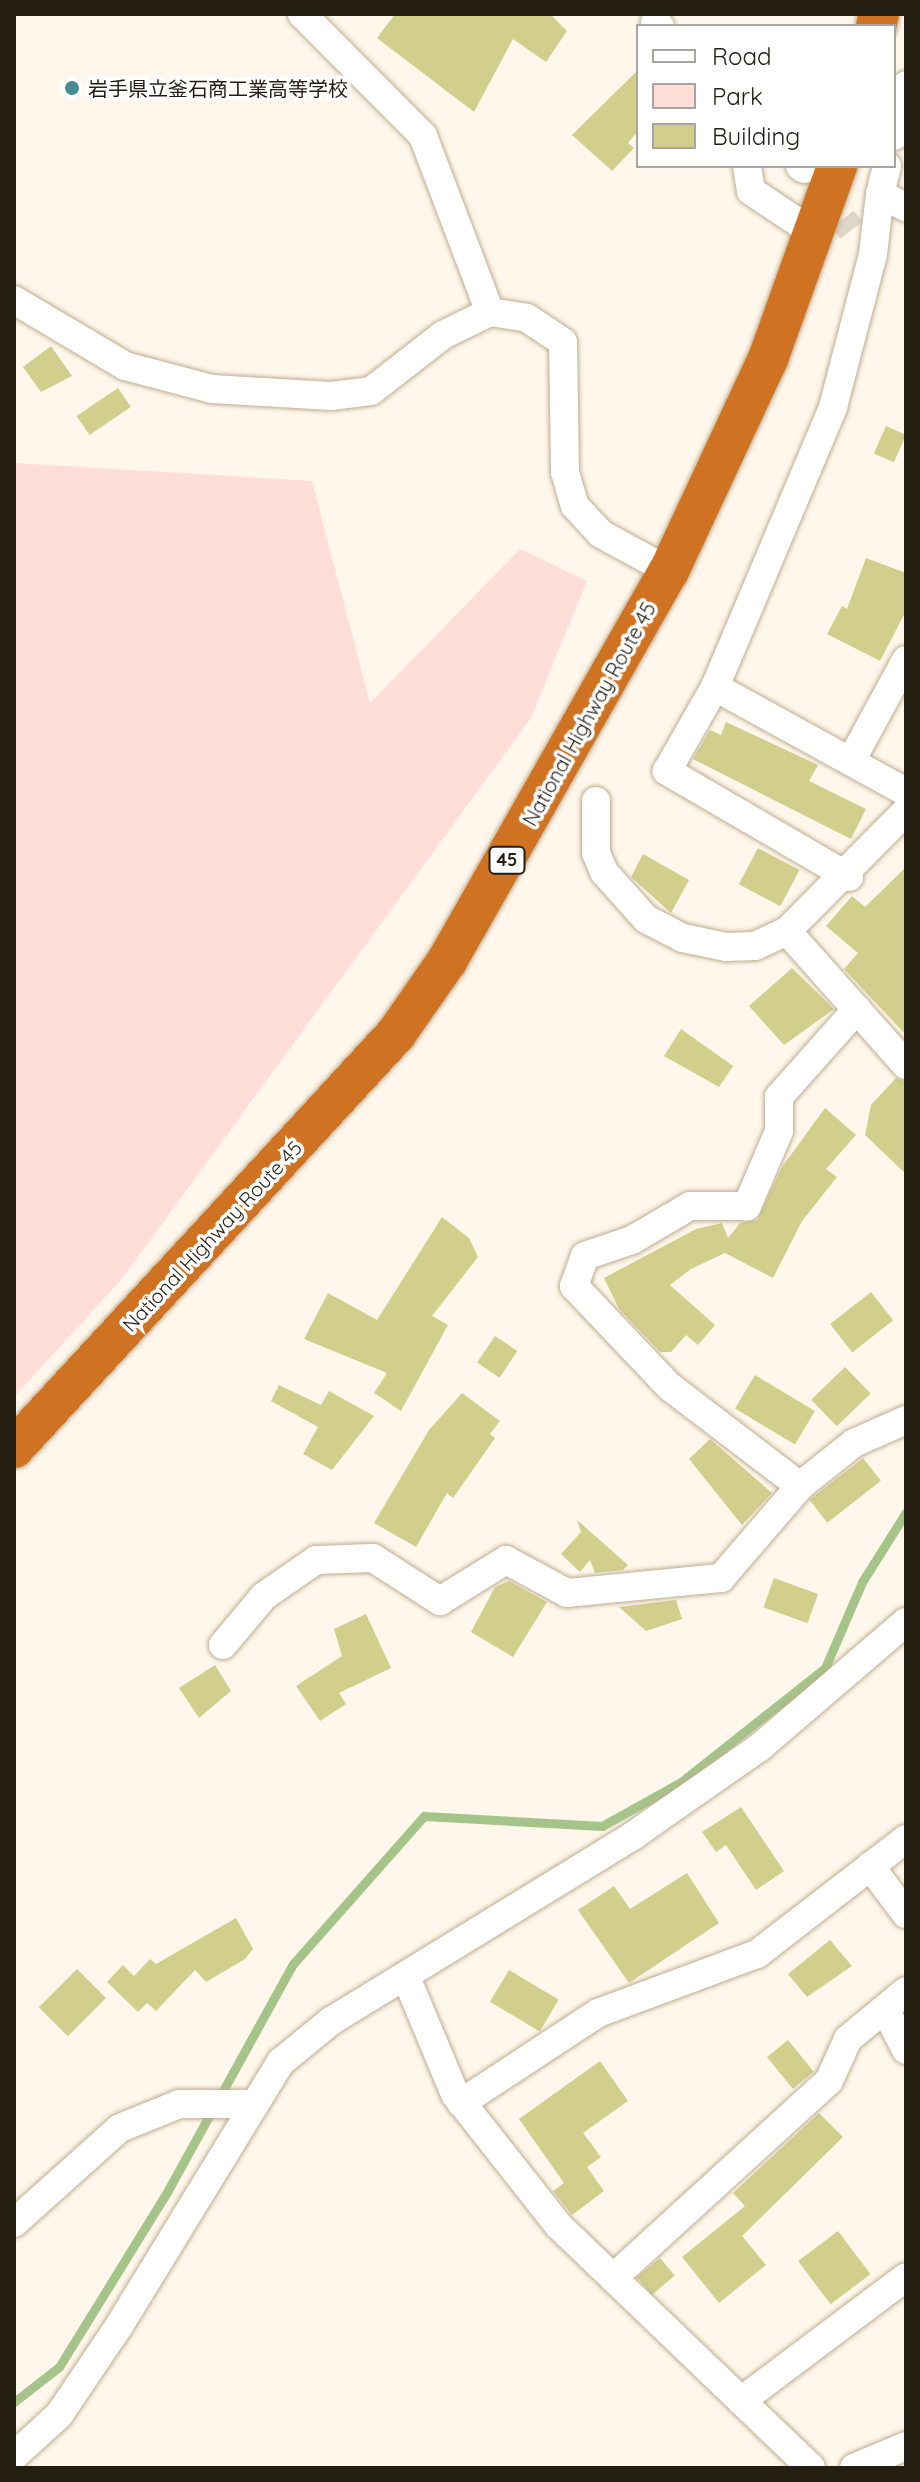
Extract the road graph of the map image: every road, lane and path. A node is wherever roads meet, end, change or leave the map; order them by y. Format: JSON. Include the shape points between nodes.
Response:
{"nodes":[{"id":1,"x":302,"y":14,"type":"edge"},
{"id":2,"x":906,"y":85,"type":"edge"},
{"id":3,"x":896,"y":128,"type":"edge"},
{"id":4,"x":747,"y":168,"type":"edge"},
{"id":5,"x":814,"y":168,"type":"edge"},
{"id":6,"x":886,"y":168,"type":"edge"},
{"id":7,"x":880,"y":194,"type":"junction"},
{"id":8,"x":906,"y":207,"type":"edge"},
{"id":9,"x":832,"y":231,"type":"junction"},
{"id":10,"x":873,"y":254,"type":"junction"},
{"id":11,"x":14,"y":300,"type":"edge"},
{"id":12,"x":490,"y":312,"type":"junction"},
{"id":13,"x":669,"y":571,"type":"junction"},
{"id":14,"x":906,"y":660,"type":"edge"},
{"id":15,"x":715,"y":687,"type":"junction"},
{"id":16,"x":851,"y":761,"type":"junction"},
{"id":17,"x":906,"y":792,"type":"edge"},
{"id":18,"x":596,"y":801,"type":"dead end"},
{"id":19,"x":906,"y":811,"type":"edge"},
{"id":20,"x":849,"y":877,"type":"junction"},
{"id":21,"x":787,"y":931,"type":"junction"},
{"id":22,"x":857,"y":1009,"type":"junction"},
{"id":23,"x":906,"y":1065,"type":"edge"},
{"id":24,"x":906,"y":1420,"type":"edge"},
{"id":25,"x":14,"y":1448,"type":"edge"},
{"id":26,"x":800,"y":1486,"type":"junction"},
{"id":27,"x":906,"y":1622,"type":"edge"},
{"id":28,"x":223,"y":1645,"type":"dead end"},
{"id":29,"x":906,"y":1839,"type":"edge"},
{"id":30,"x":870,"y":1866,"type":"junction"},
{"id":31,"x":906,"y":1914,"type":"edge"},
{"id":32,"x":406,"y":1977,"type":"junction"},
{"id":33,"x":895,"y":2000,"type":"edge"},
{"id":34,"x":906,"y":2050,"type":"edge"},
{"id":35,"x":461,"y":2103,"type":"junction"},
{"id":36,"x":244,"y":2104,"type":"junction"},
{"id":37,"x":14,"y":2223,"type":"edge"},
{"id":38,"x":906,"y":2277,"type":"edge"},
{"id":39,"x":613,"y":2278,"type":"junction"},
{"id":40,"x":741,"y":2401,"type":"junction"},
{"id":41,"x":906,"y":2446,"type":"edge"},
{"id":42,"x":14,"y":2456,"type":"edge"},
{"id":43,"x":811,"y":2468,"type":"edge"},
{"id":44,"x":854,"y":2468,"type":"edge"}],
"edges":[{"from":1,"to":12,"type":"street","via":[[428,149]]},
{"from":2,"to":3,"type":"street"},
{"from":4,"to":9,"type":"street","via":[[751,191]]},
{"from":5,"to":9,"type":"highway","name":"National Highway Route 45","number":"45"},
{"from":6,"to":7,"type":"street"},
{"from":7,"to":8,"type":"street"},
{"from":7,"to":10,"type":"street"},
{"from":9,"to":10,"type":"street"},
{"from":9,"to":13,"type":"highway","name":"National Highway Route 45","number":"45"},
{"from":10,"to":15,"type":"street","via":[[833,407]]},
{"from":11,"to":12,"type":"street","via":[[125,366],[212,389],[331,396],[371,391],[443,335]]},
{"from":12,"to":13,"type":"street","via":[[527,318],[563,342],[565,472],[575,506],[601,534]]},
{"from":13,"to":25,"type":"highway","name":"National Highway Route 45","number":"45","via":[[447,961],[396,1034]]},
{"from":14,"to":16,"type":"street"},
{"from":15,"to":16,"type":"street"},
{"from":15,"to":20,"type":"street","via":[[667,771]]},
{"from":16,"to":17,"type":"street"},
{"from":18,"to":21,"type":"street","via":[[596,853],[646,919],[683,938],[726,947],[755,946]]},
{"from":19,"to":20,"type":"street"},
{"from":20,"to":21,"type":"street"},
{"from":21,"to":22,"type":"street"},
{"from":22,"to":23,"type":"street"},
{"from":22,"to":26,"type":"street","via":[[779,1097],[779,1131],[747,1206],[690,1206],[632,1240],[585,1256],[574,1286],[670,1387],[743,1435]]},
{"from":24,"to":26,"type":"street","via":[[854,1443]]},
{"from":26,"to":28,"type":"street","via":[[721,1578],[567,1593],[506,1560],[440,1601],[373,1558],[316,1560],[264,1596]]},
{"from":27,"to":32,"type":"street","via":[[760,1747]]},
{"from":29,"to":30,"type":"street"},
{"from":30,"to":31,"type":"street"},
{"from":30,"to":35,"type":"street","via":[[757,1954],[598,2013]]},
{"from":32,"to":35,"type":"street"},
{"from":32,"to":36,"type":"street","via":[[301,2046]]},
{"from":33,"to":34,"type":"street"},
{"from":33,"to":39,"type":"street","via":[[848,2039],[829,2081]]},
{"from":35,"to":39,"type":"street","via":[[559,2226]]},
{"from":36,"to":37,"type":"street","via":[[179,2104],[120,2128]]},
{"from":36,"to":42,"type":"street","via":[[111,2339],[59,2415]]},
{"from":38,"to":40,"type":"street"},
{"from":39,"to":40,"type":"street"},
{"from":40,"to":43,"type":"street"},
{"from":41,"to":44,"type":"street"}]}
